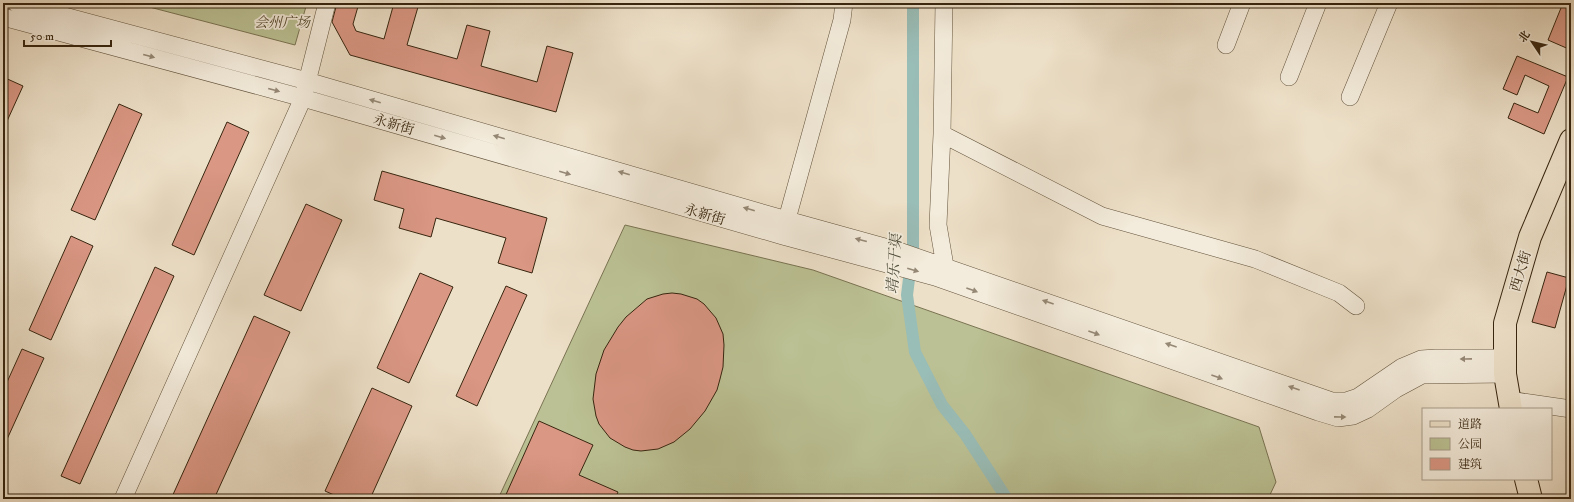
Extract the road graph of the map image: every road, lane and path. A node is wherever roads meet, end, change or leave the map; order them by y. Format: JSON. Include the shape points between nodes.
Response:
{"nodes":[{"id":1,"x":16,"y":3,"type":"edge"},
{"id":2,"x":327,"y":3,"type":"edge"},
{"id":3,"x":844,"y":3,"type":"edge"},
{"id":4,"x":944,"y":3,"type":"edge"},
{"id":5,"x":1242,"y":3,"type":"edge"},
{"id":6,"x":1318,"y":3,"type":"edge"},
{"id":7,"x":1389,"y":3,"type":"edge"},
{"id":8,"x":3,"y":17,"type":"edge"},
{"id":9,"x":1226,"y":45,"type":"dead end"},
{"id":10,"x":1289,"y":77,"type":"dead end"},
{"id":11,"x":307,"y":81,"type":"junction"},
{"id":12,"x":1350,"y":97,"type":"dead end"},
{"id":13,"x":304,"y":98,"type":"junction"},
{"id":14,"x":942,"y":134,"type":"junction"},
{"id":15,"x":1571,"y":140,"type":"edge"},
{"id":16,"x":785,"y":228,"type":"junction"},
{"id":17,"x":939,"y":269,"type":"junction"},
{"id":18,"x":1356,"y":306,"type":"dead end"},
{"id":19,"x":1505,"y":366,"type":"junction"},
{"id":20,"x":1510,"y":404,"type":"edge"},
{"id":21,"x":1571,"y":409,"type":"edge"},
{"id":22,"x":1526,"y":480,"type":"edge"},
{"id":23,"x":123,"y":499,"type":"edge"},
{"id":24,"x":1531,"y":499,"type":"edge"}],
"edges":[{"from":1,"to":11,"type":"street","name":"永新街"},
{"from":2,"to":11,"type":"street"},
{"from":3,"to":16,"type":"street","via":[[842,20]]},
{"from":4,"to":14,"type":"street"},
{"from":5,"to":9,"type":"street"},
{"from":6,"to":10,"type":"street"},
{"from":7,"to":12,"type":"street"},
{"from":8,"to":13,"type":"street","name":"永新街","one_way":true},
{"from":11,"to":13,"type":"street"},
{"from":16,"to":11,"type":"street","name":"永新街","one_way":true},
{"from":13,"to":16,"type":"street","name":"永新街","one_way":true},
{"from":13,"to":23,"type":"street"},
{"from":14,"to":17,"type":"street"},
{"from":14,"to":18,"type":"street","via":[[1102,216],[1255,259],[1339,293]]},
{"from":15,"to":19,"type":"main road","name":"西大街","via":[[1530,237],[1505,323]]},
{"from":16,"to":17,"type":"street"},
{"from":17,"to":19,"type":"street","via":[[1332,401],[1346,401],[1358,397],[1402,367],[1421,359],[1436,358]]},
{"from":19,"to":20,"type":"main road","name":"西大街"},
{"from":20,"to":21,"type":"street"},
{"from":22,"to":24,"type":"main road"}]}
